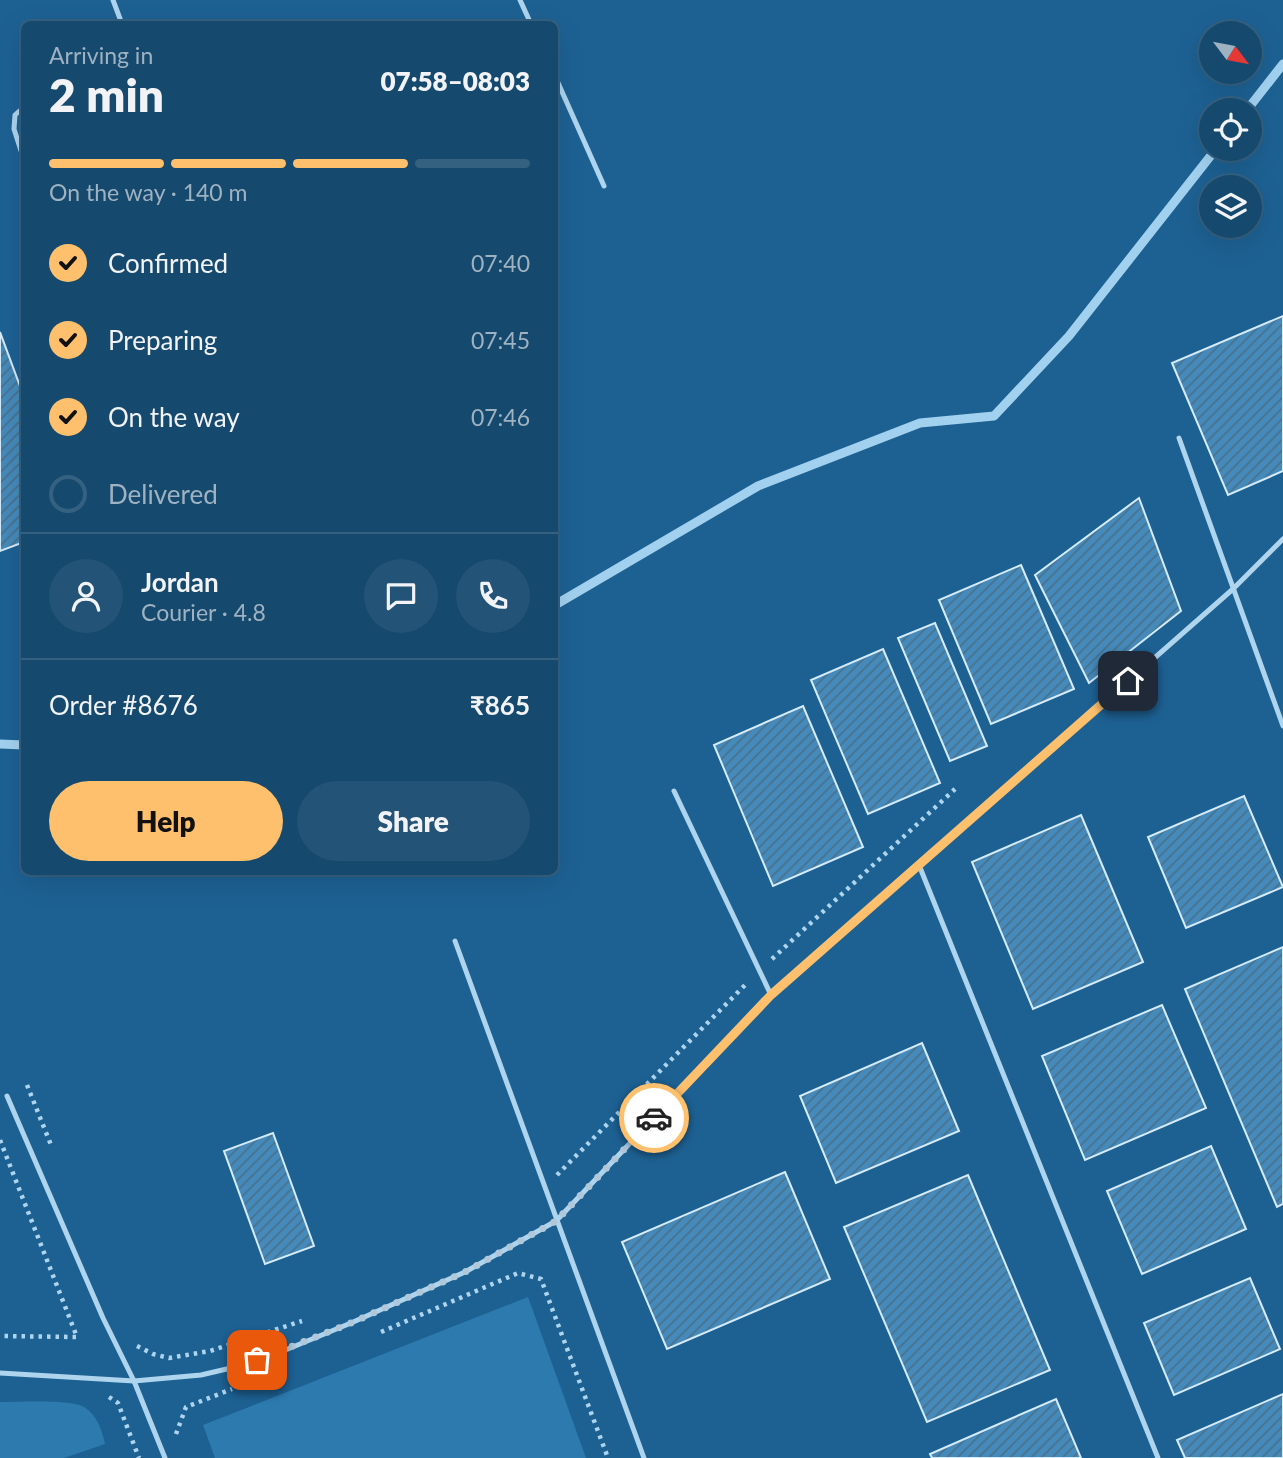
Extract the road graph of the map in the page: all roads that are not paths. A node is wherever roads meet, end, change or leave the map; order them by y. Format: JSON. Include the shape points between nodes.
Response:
{"nodes":[{"id":1,"x":113,"y":0,"type":"edge"},
{"id":2,"x":520,"y":0,"type":"edge"},
{"id":3,"x":121,"y":21,"type":"edge"},
{"id":4,"x":530,"y":21,"type":"edge"},
{"id":5,"x":558,"y":83,"type":"edge"},
{"id":6,"x":21,"y":110,"type":"edge"},
{"id":7,"x":21,"y":150,"type":"edge"},
{"id":8,"x":604,"y":186,"type":"dead end"},
{"id":9,"x":1179,"y":438,"type":"dead end"},
{"id":10,"x":1283,"y":539,"type":"edge"},
{"id":11,"x":1233,"y":589,"type":"junction"},
{"id":12,"x":1283,"y":726,"type":"edge"},
{"id":13,"x":674,"y":791,"type":"dead end"},
{"id":14,"x":919,"y":865,"type":"junction"},
{"id":15,"x":455,"y":941,"type":"dead end"},
{"id":16,"x":771,"y":995,"type":"junction"},
{"id":17,"x":7,"y":1096,"type":"dead end"},
{"id":18,"x":556,"y":1221,"type":"junction"},
{"id":19,"x":0,"y":1373,"type":"edge"},
{"id":20,"x":134,"y":1381,"type":"junction"},
{"id":21,"x":165,"y":1458,"type":"edge"},
{"id":22,"x":644,"y":1458,"type":"edge"},
{"id":23,"x":1158,"y":1458,"type":"edge"}],
"edges":[{"from":1,"to":3,"type":"lane"},
{"from":2,"to":4,"type":"lane"},
{"from":5,"to":8,"type":"lane"},
{"from":6,"to":7,"type":"lane","via":[[15,115],[14,129]]},
{"from":9,"to":11,"type":"lane"},
{"from":10,"to":11,"type":"lane"},
{"from":11,"to":12,"type":"lane"},
{"from":11,"to":14,"type":"lane"},
{"from":13,"to":16,"type":"lane"},
{"from":14,"to":16,"type":"lane"},
{"from":14,"to":23,"type":"lane"},
{"from":15,"to":18,"type":"lane"},
{"from":16,"to":18,"type":"lane"},
{"from":17,"to":20,"type":"lane"},
{"from":18,"to":20,"type":"lane","via":[[465,1272],[283,1351],[201,1375]]},
{"from":18,"to":22,"type":"lane"},
{"from":19,"to":20,"type":"lane"},
{"from":20,"to":21,"type":"lane"}]}
